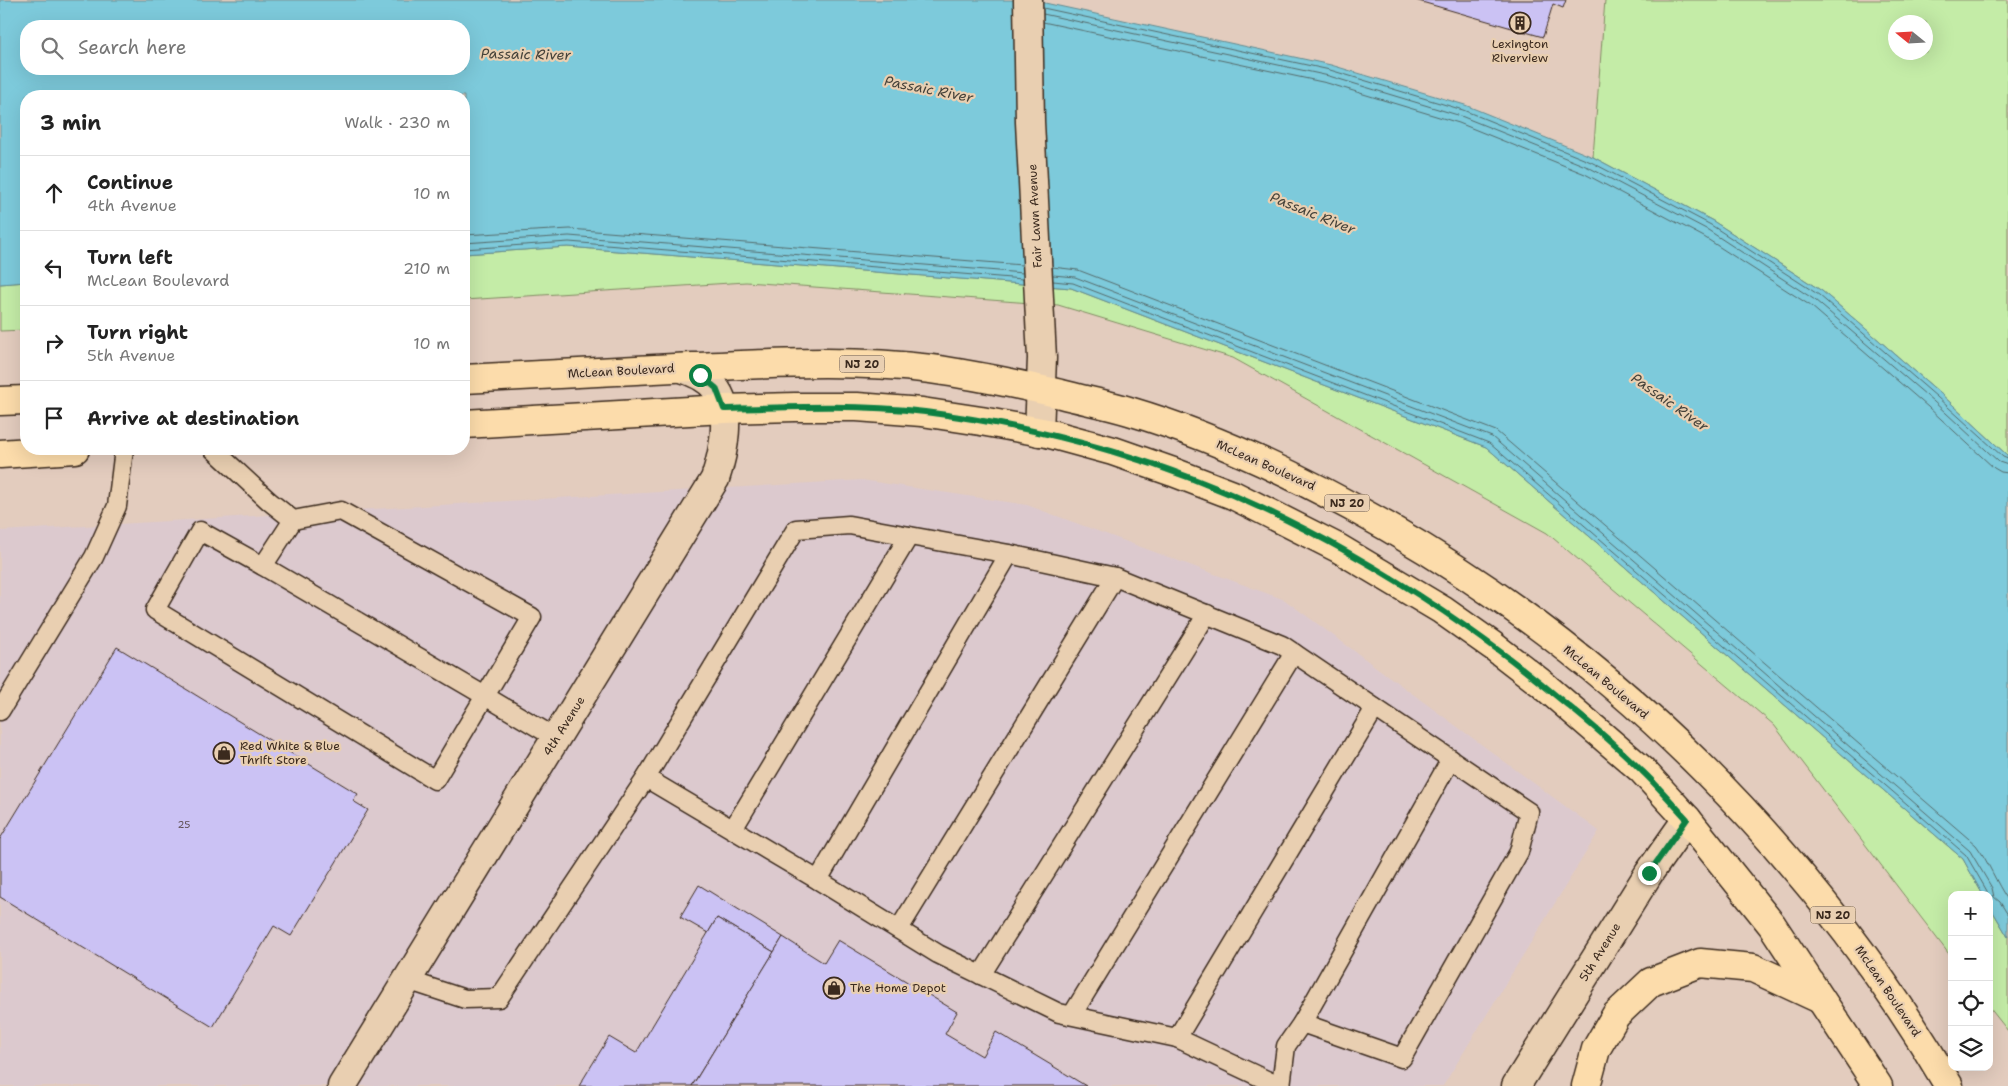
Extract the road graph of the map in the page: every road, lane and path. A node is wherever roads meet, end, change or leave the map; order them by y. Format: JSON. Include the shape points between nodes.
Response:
{"nodes":[{"id":1,"x":1028,"y":0,"type":"edge"},
{"id":2,"x":682,"y":368,"type":"junction"},
{"id":3,"x":470,"y":379,"type":"edge"},
{"id":4,"x":1040,"y":390,"type":"junction"},
{"id":5,"x":20,"y":400,"type":"edge"},
{"id":6,"x":0,"y":402,"type":"edge"},
{"id":7,"x":724,"y":409,"type":"junction"},
{"id":8,"x":470,"y":424,"type":"edge"},
{"id":9,"x":1039,"y":432,"type":"junction"},
{"id":10,"x":20,"y":453,"type":"edge"},
{"id":11,"x":0,"y":454,"type":"edge"},
{"id":12,"x":123,"y":455,"type":"edge"},
{"id":13,"x":219,"y":455,"type":"edge"},
{"id":14,"x":293,"y":520,"type":"junction"},
{"id":15,"x":909,"y":536,"type":"junction"},
{"id":16,"x":1009,"y":554,"type":"junction"},
{"id":17,"x":263,"y":566,"type":"junction"},
{"id":18,"x":1115,"y":577,"type":"junction"},
{"id":19,"x":1207,"y":614,"type":"junction"},
{"id":20,"x":1294,"y":653,"type":"junction"},
{"id":21,"x":485,"y":696,"type":"junction"},
{"id":22,"x":1375,"y":708,"type":"junction"},
{"id":23,"x":0,"y":711,"type":"edge"},
{"id":24,"x":556,"y":738,"type":"junction"},
{"id":25,"x":1451,"y":759,"type":"junction"},
{"id":26,"x":646,"y":778,"type":"junction"},
{"id":27,"x":1687,"y":819,"type":"junction"},
{"id":28,"x":733,"y":829,"type":"junction"},
{"id":29,"x":818,"y":880,"type":"junction"},
{"id":30,"x":899,"y":929,"type":"junction"},
{"id":31,"x":981,"y":974,"type":"junction"},
{"id":32,"x":407,"y":980,"type":"junction"},
{"id":33,"x":1820,"y":999,"type":"junction"},
{"id":34,"x":1072,"y":1015,"type":"junction"},
{"id":35,"x":1302,"y":1023,"type":"junction"},
{"id":36,"x":1177,"y":1038,"type":"junction"},
{"id":37,"x":342,"y":1086,"type":"edge"},
{"id":38,"x":1280,"y":1086,"type":"edge"},
{"id":39,"x":1516,"y":1086,"type":"edge"},
{"id":40,"x":1586,"y":1086,"type":"edge"},
{"id":41,"x":1878,"y":1086,"type":"edge"},
{"id":42,"x":1949,"y":1086,"type":"edge"}],
"edges":[{"from":1,"to":4,"type":"street","name":"Fair Lawn Avenue","via":[[1030,122],[1042,358]]},
{"from":2,"to":3,"type":"main road","name":"McLean Boulevard","number":"NJ 20"},
{"from":2,"to":4,"type":"main road","name":"McLean Boulevard","number":"NJ 20","via":[[858,364],[989,377]]},
{"from":2,"to":7,"type":"street","name":"4th Avenue","via":[[700,375],[716,388]]},
{"from":4,"to":9,"type":"street","name":"Fair Lawn Avenue"},
{"from":4,"to":42,"type":"main road","name":"McLean Boulevard","number":"NJ 20","via":[[1126,409],[1188,430],[1309,483],[1466,574],[1561,643],[1672,738],[1770,838],[1861,951]]},
{"from":5,"to":6,"type":"main road"},
{"from":7,"to":8,"type":"main road"},
{"from":7,"to":9,"type":"main road","via":[[848,407],[912,411]]},
{"from":7,"to":24,"type":"street","name":"4th Avenue","via":[[722,459],[715,479]]},
{"from":9,"to":27,"type":"main road","via":[[1113,451],[1233,495],[1290,522],[1391,579],[1541,682],[1642,770]]},
{"from":10,"to":11,"type":"main road"},
{"from":12,"to":23,"type":"lane","via":[[117,506],[94,556]]},
{"from":13,"to":14,"type":"lane"},
{"from":14,"to":17,"type":"lane"},
{"from":14,"to":21,"type":"lane","via":[[341,511],[532,617]]},
{"from":15,"to":16,"type":"lane"},
{"from":15,"to":26,"type":"lane","via":[[848,525],[796,529]]},
{"from":15,"to":28,"type":"lane"},
{"from":16,"to":18,"type":"lane"},
{"from":16,"to":29,"type":"lane"},
{"from":17,"to":21,"type":"lane"},
{"from":17,"to":21,"type":"lane","via":[[200,531],[155,610],[435,780]]},
{"from":18,"to":19,"type":"lane"},
{"from":18,"to":30,"type":"lane"},
{"from":19,"to":20,"type":"lane"},
{"from":19,"to":31,"type":"lane"},
{"from":20,"to":22,"type":"lane"},
{"from":20,"to":34,"type":"lane"},
{"from":21,"to":24,"type":"lane"},
{"from":22,"to":25,"type":"lane"},
{"from":22,"to":36,"type":"lane"},
{"from":24,"to":32,"type":"street","name":"4th Avenue"},
{"from":25,"to":35,"type":"lane"},
{"from":25,"to":35,"type":"lane","via":[[1529,812],[1520,852],[1402,1058]]},
{"from":26,"to":28,"type":"lane"},
{"from":26,"to":32,"type":"lane","via":[[499,998],[465,1000]]},
{"from":27,"to":33,"type":"main road","via":[[1772,925]]},
{"from":27,"to":39,"type":"street","name":"5th Avenue","via":[[1649,873]]},
{"from":28,"to":29,"type":"lane"},
{"from":29,"to":30,"type":"lane"},
{"from":30,"to":31,"type":"lane","via":[[938,954]]},
{"from":31,"to":34,"type":"lane","via":[[1060,1013]]},
{"from":32,"to":37,"type":"street","name":"4th Avenue"},
{"from":33,"to":40,"type":"main road","via":[[1753,968],[1700,962],[1652,982],[1616,1015],[1596,1050]]},
{"from":33,"to":41,"type":"main road"},
{"from":34,"to":36,"type":"lane"},
{"from":35,"to":38,"type":"lane","via":[[1286,1046]]},
{"from":36,"to":38,"type":"lane"}]}
